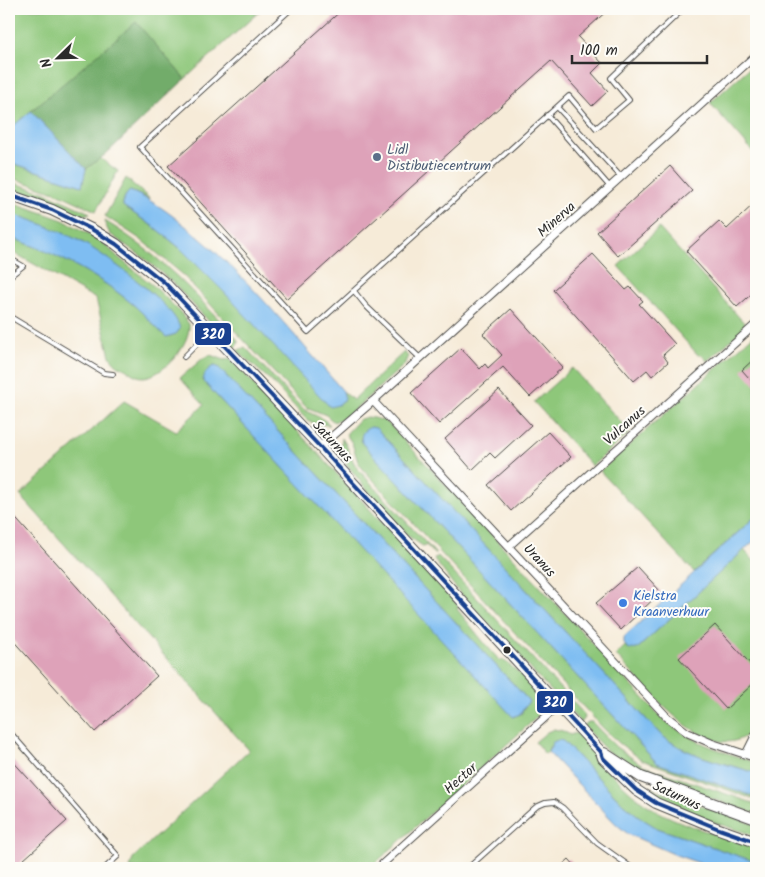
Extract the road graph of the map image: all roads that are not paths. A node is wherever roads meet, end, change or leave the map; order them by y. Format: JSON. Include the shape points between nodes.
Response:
{"nodes":[{"id":1,"x":291,"y":9,"type":"edge"},
{"id":2,"x":683,"y":9,"type":"edge"},
{"id":3,"x":756,"y":55,"type":"edge"},
{"id":4,"x":557,"y":106,"type":"junction"},
{"id":5,"x":547,"y":115,"type":"junction"},
{"id":6,"x":621,"y":177,"type":"junction"},
{"id":7,"x":610,"y":187,"type":"junction"},
{"id":8,"x":9,"y":195,"type":"edge"},
{"id":9,"x":9,"y":258,"type":"edge"},
{"id":10,"x":9,"y":277,"type":"edge"},
{"id":11,"x":354,"y":291,"type":"junction"},
{"id":12,"x":9,"y":316,"type":"edge"},
{"id":13,"x":756,"y":324,"type":"edge"},
{"id":14,"x":210,"y":330,"type":"junction"},
{"id":15,"x":184,"y":357,"type":"dead end"},
{"id":16,"x":420,"y":358,"type":"junction"},
{"id":17,"x":113,"y":374,"type":"dead end"},
{"id":18,"x":373,"y":401,"type":"junction"},
{"id":19,"x":320,"y":446,"type":"junction"},
{"id":20,"x":509,"y":546,"type":"junction"},
{"id":21,"x":558,"y":706,"type":"junction"},
{"id":22,"x":9,"y":732,"type":"edge"},
{"id":23,"x":756,"y":734,"type":"edge"},
{"id":24,"x":601,"y":752,"type":"junction"},
{"id":25,"x":746,"y":754,"type":"junction"},
{"id":26,"x":756,"y":758,"type":"edge"},
{"id":27,"x":756,"y":819,"type":"edge"},
{"id":28,"x":756,"y":842,"type":"edge"},
{"id":29,"x":105,"y":868,"type":"edge"},
{"id":30,"x":378,"y":868,"type":"edge"},
{"id":31,"x":468,"y":868,"type":"edge"},
{"id":32,"x":632,"y":868,"type":"edge"}],
"edges":[{"from":1,"to":11,"type":"lane","via":[[140,147],[308,332]]},
{"from":2,"to":4,"type":"lane","via":[[611,78],[629,100],[596,128],[569,96]]},
{"from":3,"to":6,"type":"street","name":"Minerva"},
{"from":4,"to":5,"type":"lane"},
{"from":4,"to":6,"type":"lane"},
{"from":5,"to":7,"type":"lane"},
{"from":5,"to":11,"type":"lane"},
{"from":6,"to":7,"type":"street","name":"Minerva"},
{"from":7,"to":16,"type":"street","name":"Minerva"},
{"from":8,"to":14,"type":"main road","name":"Saturnus","via":[[52,210],[116,244],[165,283]]},
{"from":9,"to":10,"type":"lane","via":[[23,266]]},
{"from":11,"to":16,"type":"lane"},
{"from":12,"to":17,"type":"lane","via":[[104,373]]},
{"from":13,"to":20,"type":"street","name":"Vulcanus"},
{"from":14,"to":15,"type":"lane"},
{"from":14,"to":19,"type":"main road","name":"Saturnus"},
{"from":16,"to":18,"type":"street","name":"Minerva"},
{"from":18,"to":19,"type":"street"},
{"from":18,"to":20,"type":"street","name":"Uranus"},
{"from":19,"to":21,"type":"main road","name":"Saturnus"},
{"from":20,"to":25,"type":"street","name":"Uranus","via":[[667,716],[688,733]]},
{"from":21,"to":24,"type":"main road","name":"Saturnus"},
{"from":21,"to":30,"type":"street","name":"Hector"},
{"from":22,"to":29,"type":"lane","via":[[118,856]]},
{"from":23,"to":25,"type":"street"},
{"from":24,"to":27,"type":"main road","name":"Saturnus","via":[[641,777]]},
{"from":24,"to":28,"type":"main road","name":"Saturnus","via":[[603,758],[636,790],[656,803]]},
{"from":25,"to":26,"type":"street","name":"Uranus"},
{"from":31,"to":32,"type":"lane","via":[[536,807],[554,802],[597,843]]}]}
